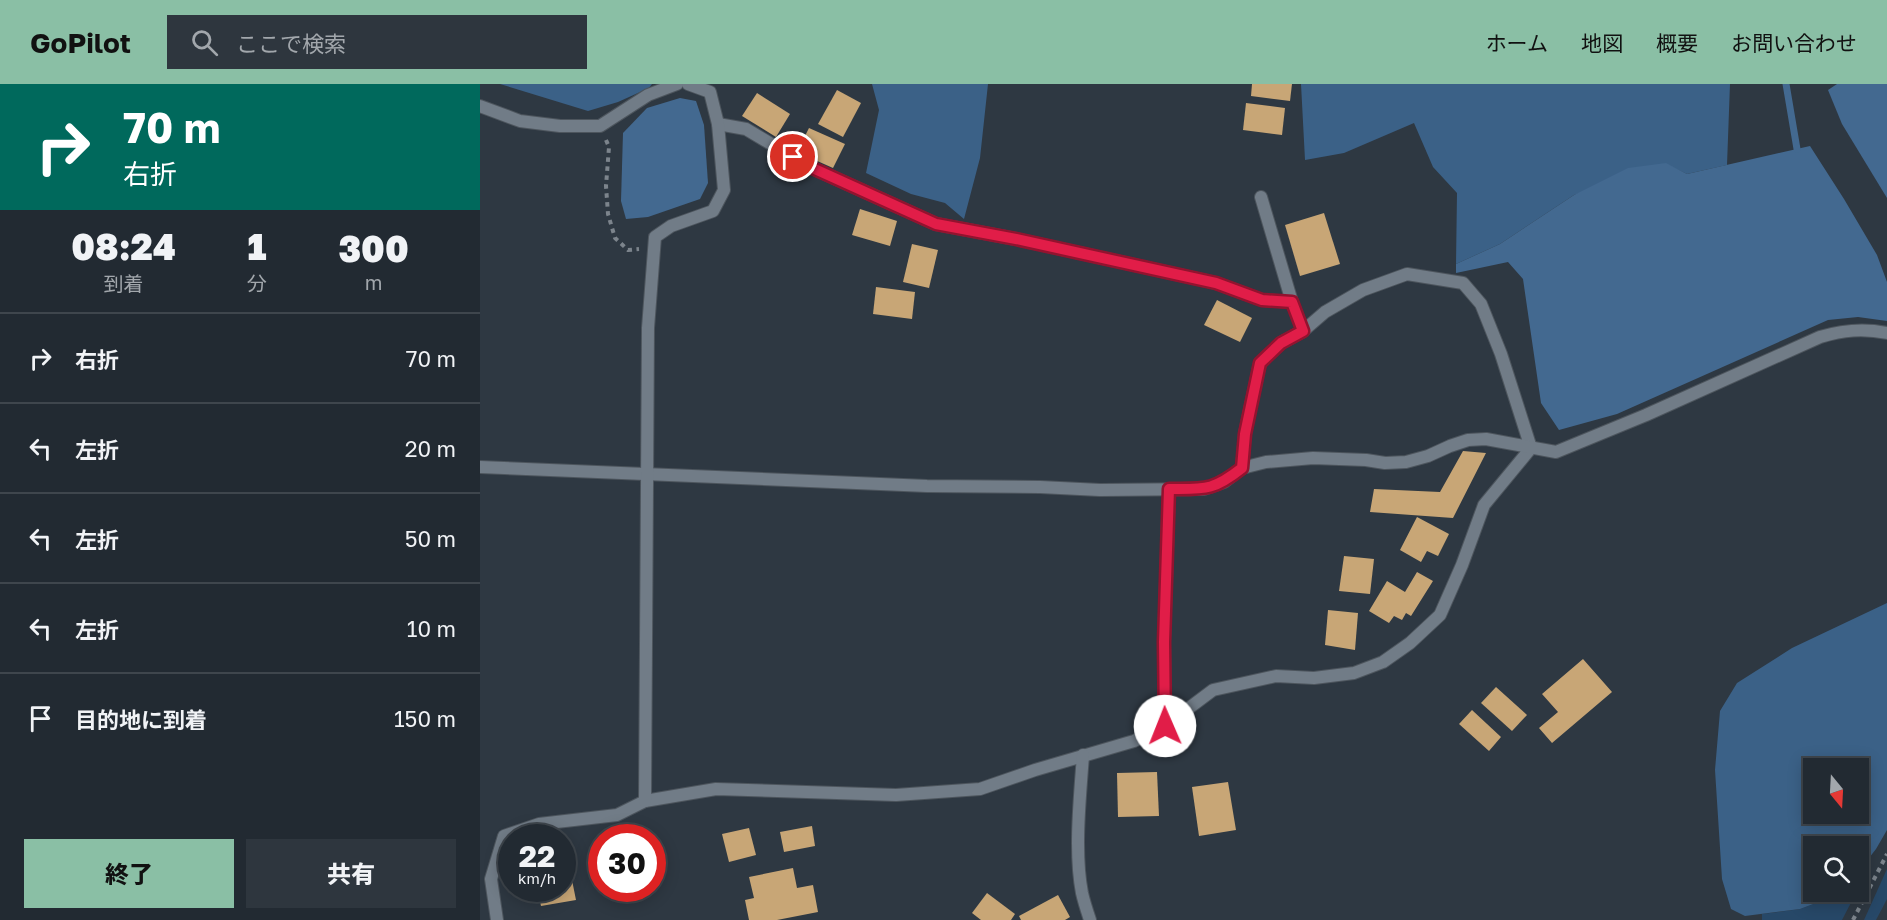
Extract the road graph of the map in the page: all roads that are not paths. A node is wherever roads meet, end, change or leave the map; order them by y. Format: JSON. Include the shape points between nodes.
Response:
{"nodes":[{"id":1,"x":677,"y":84,"type":"edge"},
{"id":2,"x":688,"y":84,"type":"edge"},
{"id":3,"x":480,"y":106,"type":"edge"},
{"id":4,"x":718,"y":124,"type":"junction"},
{"id":5,"x":1261,"y":197,"type":"dead end"},
{"id":6,"x":1292,"y":302,"type":"junction"},
{"id":7,"x":1303,"y":331,"type":"junction"},
{"id":8,"x":1887,"y":333,"type":"edge"},
{"id":9,"x":1531,"y":448,"type":"junction"},
{"id":10,"x":480,"y":467,"type":"edge"},
{"id":11,"x":1242,"y":468,"type":"junction"},
{"id":12,"x":646,"y":473,"type":"junction"},
{"id":13,"x":1169,"y":489,"type":"junction"},
{"id":14,"x":1165,"y":726,"type":"junction"},
{"id":15,"x":1083,"y":755,"type":"junction"},
{"id":16,"x":645,"y":801,"type":"junction"},
{"id":17,"x":497,"y":920,"type":"edge"},
{"id":18,"x":1090,"y":920,"type":"edge"}],
"edges":[{"from":1,"to":3,"type":"street","via":[[648,95],[600,126],[520,121]]},
{"from":2,"to":4,"type":"street","via":[[710,92]]},
{"from":4,"to":6,"type":"street","via":[[746,129],[808,166],[936,224],[1216,283],[1262,300]]},
{"from":4,"to":12,"type":"street","via":[[724,190],[713,211],[671,226],[655,237],[648,328]]},
{"from":5,"to":6,"type":"street"},
{"from":6,"to":7,"type":"street"},
{"from":7,"to":9,"type":"street","via":[[1325,312],[1363,290],[1407,274],[1463,283],[1481,304]]},
{"from":7,"to":11,"type":"street","via":[[1281,343],[1260,363]]},
{"from":8,"to":9,"type":"street","via":[[1859,329],[1820,337],[1556,452]]},
{"from":9,"to":11,"type":"street","via":[[1486,439],[1468,440],[1406,462],[1312,458]]},
{"from":9,"to":14,"type":"street","via":[[1484,505],[1440,615],[1410,642],[1383,662],[1354,673],[1314,678],[1276,676],[1213,690]]},
{"from":10,"to":12,"type":"street"},
{"from":11,"to":13,"type":"street","via":[[1224,482],[1204,489]]},
{"from":12,"to":13,"type":"street","via":[[927,486]]},
{"from":12,"to":16,"type":"street"},
{"from":13,"to":14,"type":"street"},
{"from":14,"to":15,"type":"street","via":[[1134,741]]},
{"from":15,"to":16,"type":"street","via":[[980,789],[896,795],[716,789]]},
{"from":15,"to":18,"type":"street","via":[[1079,853],[1082,892]]},
{"from":16,"to":17,"type":"street","via":[[616,815],[539,824],[504,836],[491,879]]}]}
